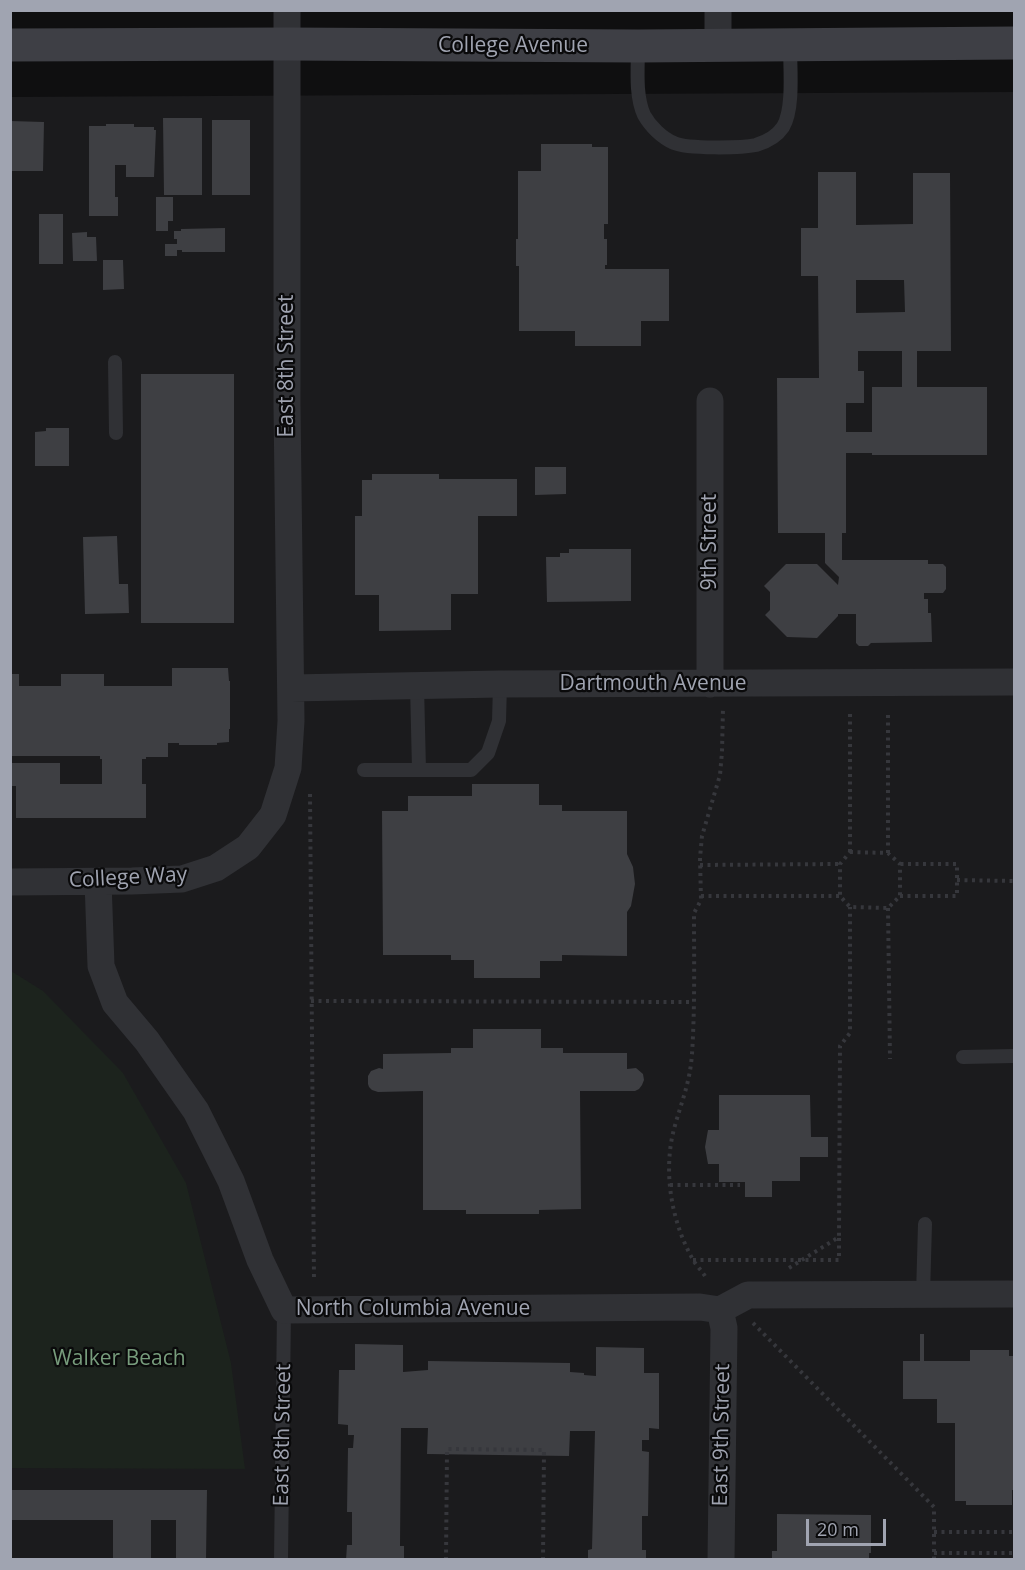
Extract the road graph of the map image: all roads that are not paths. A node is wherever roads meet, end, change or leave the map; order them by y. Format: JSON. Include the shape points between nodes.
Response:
{"nodes":[{"id":1,"x":287,"y":10,"type":"edge"},
{"id":2,"x":718,"y":10,"type":"edge"},
{"id":3,"x":1014,"y":43,"type":"edge"},
{"id":4,"x":287,"y":44,"type":"junction"},
{"id":5,"x":790,"y":44,"type":"junction"},
{"id":6,"x":10,"y":45,"type":"edge"},
{"id":7,"x":718,"y":45,"type":"junction"},
{"id":8,"x":638,"y":46,"type":"junction"},
{"id":9,"x":115,"y":362,"type":"dead end"},
{"id":10,"x":710,"y":401,"type":"dead end"},
{"id":11,"x":116,"y":433,"type":"dead end"},
{"id":12,"x":1014,"y":682,"type":"edge"},
{"id":13,"x":500,"y":684,"type":"junction"},
{"id":14,"x":716,"y":684,"type":"junction"},
{"id":15,"x":417,"y":685,"type":"junction"},
{"id":16,"x":291,"y":687,"type":"junction"},
{"id":17,"x":364,"y":770,"type":"dead end"},
{"id":18,"x":419,"y":770,"type":"junction"},
{"id":19,"x":98,"y":881,"type":"junction"},
{"id":20,"x":10,"y":882,"type":"edge"},
{"id":21,"x":1014,"y":1056,"type":"edge"},
{"id":22,"x":963,"y":1057,"type":"dead end"},
{"id":23,"x":925,"y":1224,"type":"dead end"},
{"id":24,"x":1014,"y":1294,"type":"edge"},
{"id":25,"x":923,"y":1295,"type":"junction"},
{"id":26,"x":284,"y":1310,"type":"junction"},
{"id":27,"x":720,"y":1310,"type":"junction"},
{"id":28,"x":281,"y":1560,"type":"edge"},
{"id":29,"x":721,"y":1560,"type":"edge"}],
"edges":[{"from":1,"to":4,"type":"street","name":"East 8th Street"},
{"from":2,"to":7,"type":"street"},
{"from":3,"to":5,"type":"street","name":"College Avenue"},
{"from":4,"to":6,"type":"street","name":"College Avenue"},
{"from":4,"to":8,"type":"street","name":"College Avenue"},
{"from":4,"to":16,"type":"street","name":"East 8th Street","via":[[286,406]]},
{"from":5,"to":7,"type":"street","name":"College Avenue"},
{"from":5,"to":8,"type":"lane","via":[[789,111],[783,127],[774,137],[737,146],[675,144],[659,134],[644,115],[639,93]]},
{"from":7,"to":8,"type":"street","name":"College Avenue"},
{"from":9,"to":11,"type":"lane"},
{"from":10,"to":14,"type":"street","name":"9th Street"},
{"from":12,"to":14,"type":"street","name":"Dartmouth Avenue"},
{"from":13,"to":14,"type":"street","name":"Dartmouth Avenue"},
{"from":13,"to":15,"type":"street","name":"Dartmouth Avenue"},
{"from":13,"to":18,"type":"lane","via":[[499,721],[489,753],[471,770]]},
{"from":15,"to":16,"type":"street","name":"Dartmouth Avenue"},
{"from":15,"to":18,"type":"lane"},
{"from":16,"to":19,"type":"street","name":"College Way","via":[[288,768],[273,815],[248,847],[216,868],[182,879]]},
{"from":17,"to":18,"type":"lane"},
{"from":19,"to":20,"type":"street","name":"College Way"},
{"from":19,"to":26,"type":"street","name":"North Columbia Avenue","via":[[101,966],[115,1004],[147,1041],[196,1111],[231,1181],[260,1260]]},
{"from":21,"to":22,"type":"lane"},
{"from":23,"to":25,"type":"lane"},
{"from":24,"to":25,"type":"street"},
{"from":25,"to":27,"type":"street","via":[[748,1295]]},
{"from":26,"to":27,"type":"street","name":"North Columbia Avenue"},
{"from":26,"to":28,"type":"lane","name":"East 8th Street"},
{"from":27,"to":29,"type":"street","name":"East 9th Street","via":[[724,1328]]}]}
